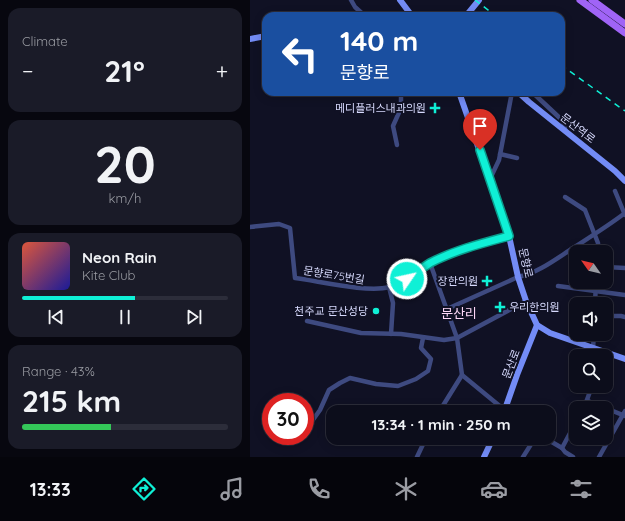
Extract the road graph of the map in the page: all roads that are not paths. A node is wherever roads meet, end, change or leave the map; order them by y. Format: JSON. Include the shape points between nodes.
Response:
{"nodes":[{"id":1,"x":351,"y":0,"type":"edge"},
{"id":2,"x":400,"y":0,"type":"edge"},
{"id":3,"x":479,"y":0,"type":"edge"},
{"id":4,"x":580,"y":0,"type":"edge"},
{"id":5,"x":592,"y":0,"type":"edge"},
{"id":6,"x":361,"y":12,"type":"edge"},
{"id":7,"x":409,"y":12,"type":"edge"},
{"id":8,"x":469,"y":12,"type":"edge"},
{"id":9,"x":625,"y":24,"type":"edge"},
{"id":10,"x":625,"y":33,"type":"edge"},
{"id":11,"x":262,"y":37,"type":"edge"},
{"id":12,"x":250,"y":39,"type":"edge"},
{"id":13,"x":401,"y":96,"type":"edge"},
{"id":14,"x":460,"y":96,"type":"edge"},
{"id":15,"x":511,"y":96,"type":"edge"},
{"id":16,"x":522,"y":96,"type":"edge"},
{"id":17,"x":536,"y":96,"type":"edge"},
{"id":18,"x":566,"y":132,"type":"junction"},
{"id":19,"x":397,"y":145,"type":"dead end"},
{"id":20,"x":500,"y":154,"type":"junction"},
{"id":21,"x":517,"y":158,"type":"dead end"},
{"id":22,"x":490,"y":179,"type":"junction"},
{"id":23,"x":625,"y":181,"type":"edge"},
{"id":24,"x":615,"y":191,"type":"dead end"},
{"id":25,"x":566,"y":197,"type":"dead end"},
{"id":26,"x":625,"y":214,"type":"edge"},
{"id":27,"x":250,"y":227,"type":"edge"},
{"id":28,"x":595,"y":234,"type":"junction"},
{"id":29,"x":509,"y":236,"type":"junction"},
{"id":30,"x":598,"y":245,"type":"edge"},
{"id":31,"x":430,"y":263,"type":"junction"},
{"id":32,"x":613,"y":267,"type":"edge"},
{"id":33,"x":625,"y":268,"type":"edge"},
{"id":34,"x":518,"y":277,"type":"junction"},
{"id":35,"x":558,"y":286,"type":"dead end"},
{"id":36,"x":389,"y":287,"type":"junction"},
{"id":37,"x":595,"y":291,"type":"junction"},
{"id":38,"x":625,"y":295,"type":"edge"},
{"id":39,"x":595,"y":297,"type":"edge"},
{"id":40,"x":526,"y":301,"type":"junction"},
{"id":41,"x":447,"y":309,"type":"junction"},
{"id":42,"x":613,"y":316,"type":"edge"},
{"id":43,"x":625,"y":317,"type":"edge"},
{"id":44,"x":307,"y":321,"type":"dead end"},
{"id":45,"x":537,"y":325,"type":"junction"},
{"id":46,"x":391,"y":334,"type":"junction"},
{"id":47,"x":423,"y":338,"type":"junction"},
{"id":48,"x":457,"y":338,"type":"junction"},
{"id":49,"x":594,"y":341,"type":"edge"},
{"id":50,"x":593,"y":348,"type":"joint"},
{"id":51,"x":613,"y":356,"type":"edge"},
{"id":52,"x":625,"y":359,"type":"edge"},
{"id":53,"x":462,"y":374,"type":"junction"},
{"id":54,"x":590,"y":393,"type":"edge"},
{"id":55,"x":588,"y":401,"type":"edge"},
{"id":56,"x":443,"y":405,"type":"edge"},
{"id":57,"x":497,"y":405,"type":"edge"},
{"id":58,"x":507,"y":405,"type":"edge"},
{"id":59,"x":613,"y":410,"type":"edge"},
{"id":60,"x":624,"y":414,"type":"edge"},
{"id":61,"x":314,"y":418,"type":"edge"},
{"id":62,"x":569,"y":439,"type":"edge"},
{"id":63,"x":423,"y":445,"type":"edge"},
{"id":64,"x":490,"y":445,"type":"edge"},
{"id":65,"x":531,"y":445,"type":"edge"},
{"id":66,"x":553,"y":445,"type":"edge"},
{"id":67,"x":563,"y":453,"type":"edge"},
{"id":68,"x":418,"y":457,"type":"edge"},
{"id":69,"x":484,"y":457,"type":"edge"},
{"id":70,"x":523,"y":457,"type":"edge"},
{"id":71,"x":573,"y":457,"type":"edge"},
{"id":72,"x":599,"y":457,"type":"edge"}],
"edges":[{"from":1,"to":6,"type":"street"},
{"from":2,"to":7,"type":"main road"},
{"from":3,"to":8,"type":"main road"},
{"from":4,"to":10,"type":"main road"},
{"from":5,"to":9,"type":"main road"},
{"from":11,"to":12,"type":"main road"},
{"from":13,"to":19,"type":"street","via":[[401,108],[393,126]]},
{"from":14,"to":22,"type":"main road","name":"문향로"},
{"from":15,"to":20,"type":"street"},
{"from":16,"to":18,"type":"main road","name":"문산역로"},
{"from":17,"to":18,"type":"street","via":[[564,121]]},
{"from":18,"to":23,"type":"main road","name":"문산역로"},
{"from":20,"to":21,"type":"street"},
{"from":20,"to":22,"type":"street"},
{"from":22,"to":29,"type":"main road","name":"문향로"},
{"from":24,"to":26,"type":"street"},
{"from":25,"to":28,"type":"street","via":[[585,210]]},
{"from":26,"to":28,"type":"street"},
{"from":27,"to":36,"type":"street","name":"문향로75번길","via":[[279,224],[290,228],[296,278],[374,290]]},
{"from":28,"to":30,"type":"street"},
{"from":28,"to":34,"type":"street","via":[[542,268]]},
{"from":29,"to":31,"type":"street","name":"문향로75번길","via":[[467,248]]},
{"from":29,"to":34,"type":"main road","name":"문향로"},
{"from":31,"to":36,"type":"street","name":"문향로75번길","via":[[407,279]]},
{"from":31,"to":41,"type":"street"},
{"from":32,"to":33,"type":"street"},
{"from":34,"to":40,"type":"main road","name":"문향로"},
{"from":34,"to":41,"type":"street"},
{"from":35,"to":37,"type":"street"},
{"from":36,"to":46,"type":"street","via":[[393,303]]},
{"from":37,"to":38,"type":"street"},
{"from":37,"to":39,"type":"street"},
{"from":40,"to":45,"type":"main road","name":"문향로"},
{"from":40,"to":48,"type":"street"},
{"from":41,"to":48,"type":"street"},
{"from":42,"to":43,"type":"street"},
{"from":44,"to":46,"type":"street","via":[[349,331]]},
{"from":45,"to":50,"type":"main road","via":[[550,333]]},
{"from":45,"to":58,"type":"main road","name":"문산로"},
{"from":46,"to":47,"type":"street"},
{"from":47,"to":48,"type":"street"},
{"from":47,"to":61,"type":"street","via":[[421,348],[431,359],[428,370],[416,379],[398,386],[350,378],[329,390]]},
{"from":48,"to":53,"type":"street"},
{"from":49,"to":50,"type":"street"},
{"from":51,"to":52,"type":"main road"},
{"from":53,"to":56,"type":"street"},
{"from":53,"to":57,"type":"street","name":"문산로"},
{"from":54,"to":55,"type":"street"},
{"from":59,"to":60,"type":"street"},
{"from":60,"to":72,"type":"street"},
{"from":62,"to":67,"type":"street"},
{"from":63,"to":68,"type":"street"},
{"from":64,"to":69,"type":"main road"},
{"from":65,"to":70,"type":"street"},
{"from":66,"to":67,"type":"street"},
{"from":67,"to":71,"type":"street"}]}
